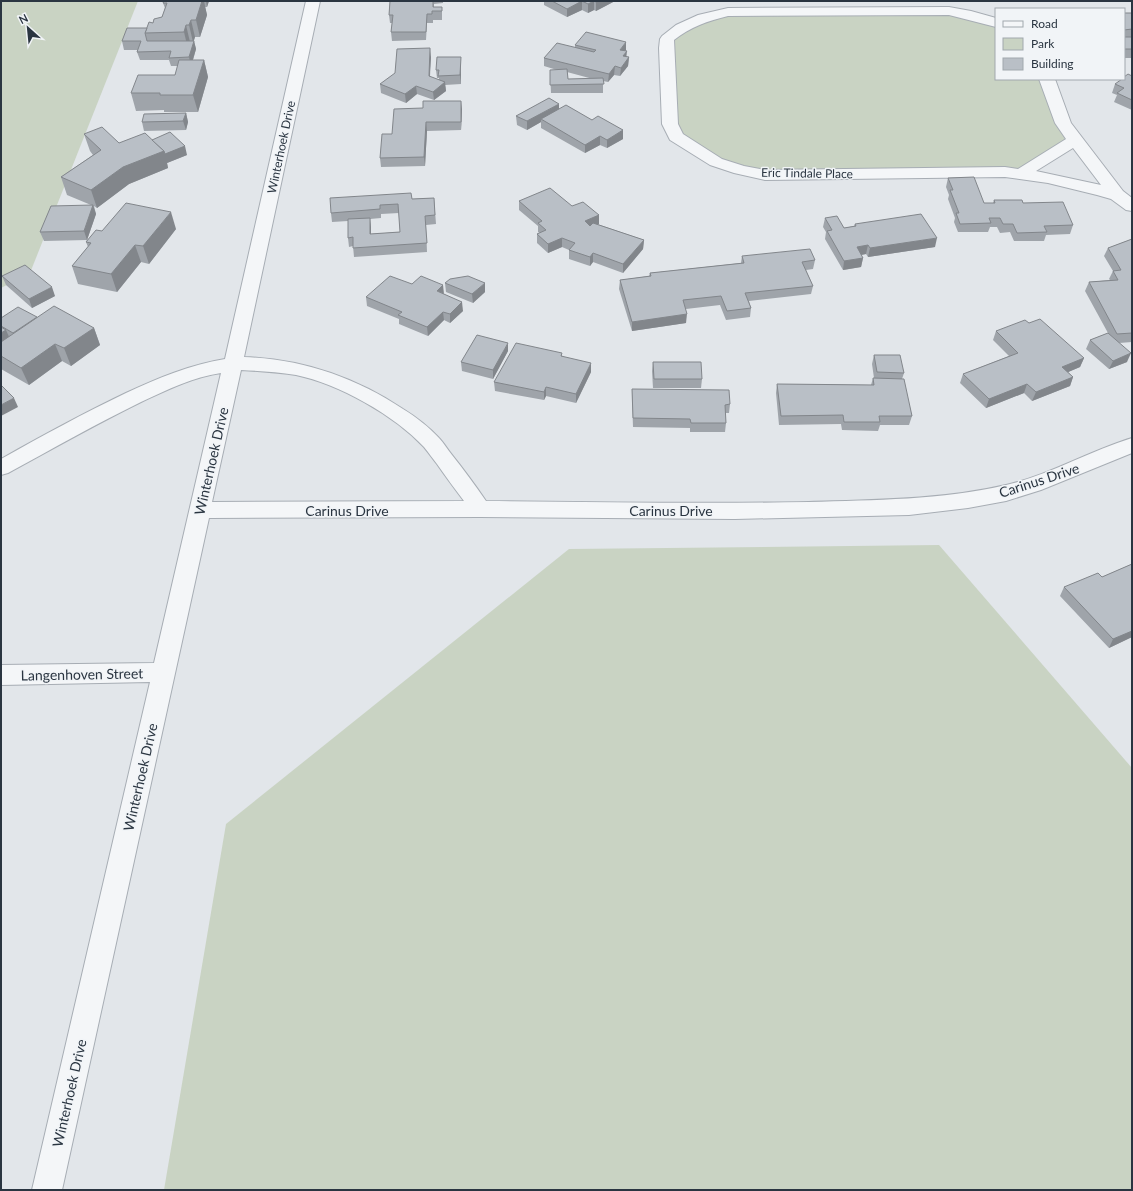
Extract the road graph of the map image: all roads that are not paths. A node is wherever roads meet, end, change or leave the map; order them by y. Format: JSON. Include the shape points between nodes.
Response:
{"nodes":[{"id":1,"x":313,"y":1,"type":"edge"},
{"id":2,"x":995,"y":24,"type":"edge"},
{"id":3,"x":1047,"y":80,"type":"edge"},
{"id":4,"x":1075,"y":140,"type":"junction"},
{"id":5,"x":1022,"y":173,"type":"junction"},
{"id":6,"x":1117,"y":195,"type":"junction"},
{"id":7,"x":1132,"y":206,"type":"edge"},
{"id":8,"x":233,"y":364,"type":"junction"},
{"id":9,"x":1132,"y":445,"type":"edge"},
{"id":10,"x":1,"y":468,"type":"edge"},
{"id":11,"x":480,"y":509,"type":"junction"},
{"id":12,"x":199,"y":510,"type":"junction"},
{"id":13,"x":164,"y":672,"type":"junction"},
{"id":14,"x":1,"y":675,"type":"edge"},
{"id":15,"x":47,"y":1190,"type":"edge"}],
"edges":[{"from":1,"to":8,"type":"street","name":"Winterhoek Drive"},
{"from":2,"to":5,"type":"street","name":"Eric Tindale Place","via":[[949,11],[728,12],[710,15],[688,22],[667,39],[670,124],[676,137],[716,162],[766,175]]},
{"from":3,"to":4,"type":"street","name":"Eric Tindale Place","via":[[1064,123]]},
{"from":4,"to":5,"type":"street"},
{"from":4,"to":6,"type":"street","name":"Eric Tindale Place"},
{"from":5,"to":6,"type":"street","name":"Eric Tindale Place"},
{"from":6,"to":7,"type":"street","name":"Eric Tindale Place"},
{"from":8,"to":10,"type":"street","via":[[192,373],[142,394],[88,419]]},
{"from":8,"to":11,"type":"street","via":[[257,363],[286,367],[357,389],[429,440]]},
{"from":8,"to":12,"type":"street","name":"Winterhoek Drive"},
{"from":9,"to":11,"type":"street","name":"Carinus Drive","via":[[1034,485],[1006,493],[909,507],[735,511]]},
{"from":11,"to":12,"type":"street","name":"Carinus Drive"},
{"from":12,"to":13,"type":"street","name":"Winterhoek Drive"},
{"from":13,"to":14,"type":"street","name":"Langenhoven Street"},
{"from":13,"to":15,"type":"street","name":"Winterhoek Drive"}]}
